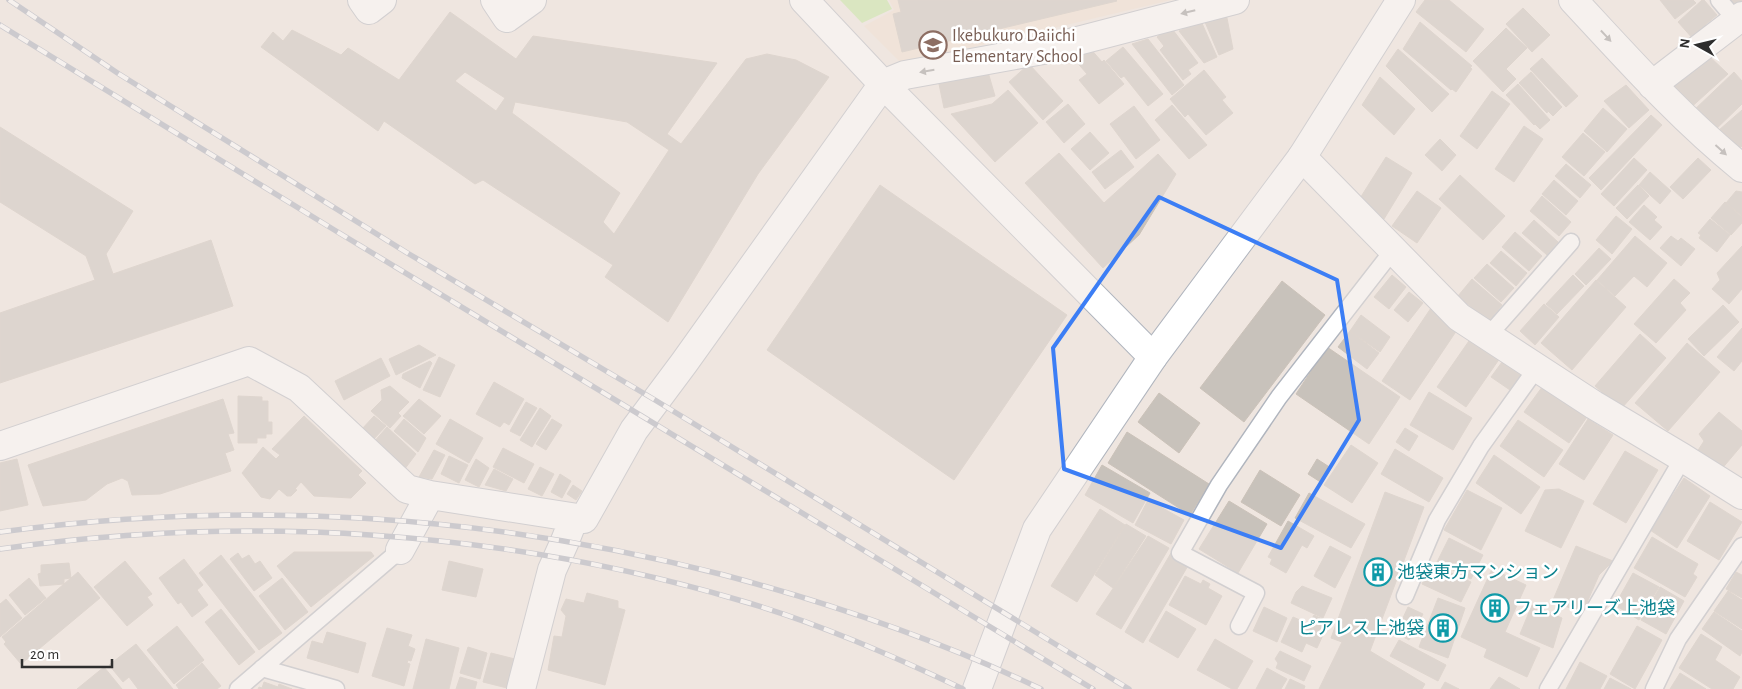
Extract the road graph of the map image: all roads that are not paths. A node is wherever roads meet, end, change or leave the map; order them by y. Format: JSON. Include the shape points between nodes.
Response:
{"nodes":[{"id":1,"x":362,"y":0,"type":"edge"},
{"id":2,"x":382,"y":0,"type":"edge"},
{"id":3,"x":495,"y":0,"type":"edge"},
{"id":4,"x":532,"y":0,"type":"edge"},
{"id":5,"x":804,"y":0,"type":"edge"},
{"id":6,"x":1235,"y":0,"type":"edge"},
{"id":7,"x":1401,"y":0,"type":"edge"},
{"id":8,"x":1573,"y":0,"type":"edge"},
{"id":9,"x":1733,"y":12,"type":"edge"},
{"id":10,"x":882,"y":84,"type":"junction"},
{"id":11,"x":1652,"y":85,"type":"junction"},
{"id":12,"x":1302,"y":157,"type":"junction"},
{"id":13,"x":1742,"y":168,"type":"edge"},
{"id":14,"x":1571,"y":242,"type":"dead end"},
{"id":15,"x":1394,"y":249,"type":"junction"},
{"id":16,"x":1488,"y":336,"type":"junction"},
{"id":17,"x":1153,"y":357,"type":"junction"},
{"id":18,"x":1536,"y":369,"type":"junction"},
{"id":19,"x":0,"y":446,"type":"edge"},
{"id":20,"x":1683,"y":458,"type":"junction"},
{"id":21,"x":1737,"y":484,"type":"edge"},
{"id":22,"x":430,"y":495,"type":"junction"},
{"id":23,"x":574,"y":518,"type":"junction"},
{"id":24,"x":1742,"y":546,"type":"edge"},
{"id":25,"x":400,"y":550,"type":"joint"},
{"id":26,"x":1405,"y":596,"type":"dead end"},
{"id":27,"x":1238,"y":626,"type":"dead end"},
{"id":28,"x":262,"y":668,"type":"junction"},
{"id":29,"x":238,"y":689,"type":"edge"},
{"id":30,"x":336,"y":689,"type":"edge"},
{"id":31,"x":521,"y":689,"type":"edge"},
{"id":32,"x":977,"y":689,"type":"edge"},
{"id":33,"x":1548,"y":689,"type":"edge"},
{"id":34,"x":1654,"y":689,"type":"edge"}],
"edges":[{"from":1,"to":2,"type":"street","via":[[369,10]]},
{"from":3,"to":4,"type":"street","via":[[507,18]]},
{"from":5,"to":10,"type":"street"},
{"from":6,"to":10,"type":"street","one_way":true,"via":[[1043,50],[905,76]]},
{"from":7,"to":12,"type":"street"},
{"from":8,"to":11,"type":"street","one_way":true},
{"from":9,"to":11,"type":"street"},
{"from":10,"to":17,"type":"street"},
{"from":10,"to":23,"type":"street","via":[[634,430],[584,519]]},
{"from":11,"to":13,"type":"street","one_way":true},
{"from":12,"to":15,"type":"street"},
{"from":12,"to":17,"type":"street"},
{"from":14,"to":16,"type":"lane"},
{"from":15,"to":16,"type":"street","via":[[1459,317]]},
{"from":15,"to":27,"type":"lane","via":[[1279,397],[1219,485],[1180,553],[1256,593]]},
{"from":16,"to":18,"type":"street"},
{"from":17,"to":32,"type":"street","via":[[1037,529]]},
{"from":18,"to":20,"type":"street"},
{"from":18,"to":26,"type":"lane","via":[[1481,446],[1437,520]]},
{"from":19,"to":22,"type":"street","via":[[249,361],[299,388],[407,489]]},
{"from":20,"to":21,"type":"street"},
{"from":20,"to":33,"type":"lane"},
{"from":22,"to":23,"type":"street"},
{"from":22,"to":25,"type":"street"},
{"from":23,"to":31,"type":"street","via":[[552,570]]},
{"from":24,"to":34,"type":"lane","via":[[1678,639]]},
{"from":25,"to":28,"type":"lane"},
{"from":28,"to":29,"type":"lane"},
{"from":28,"to":30,"type":"lane"}]}
